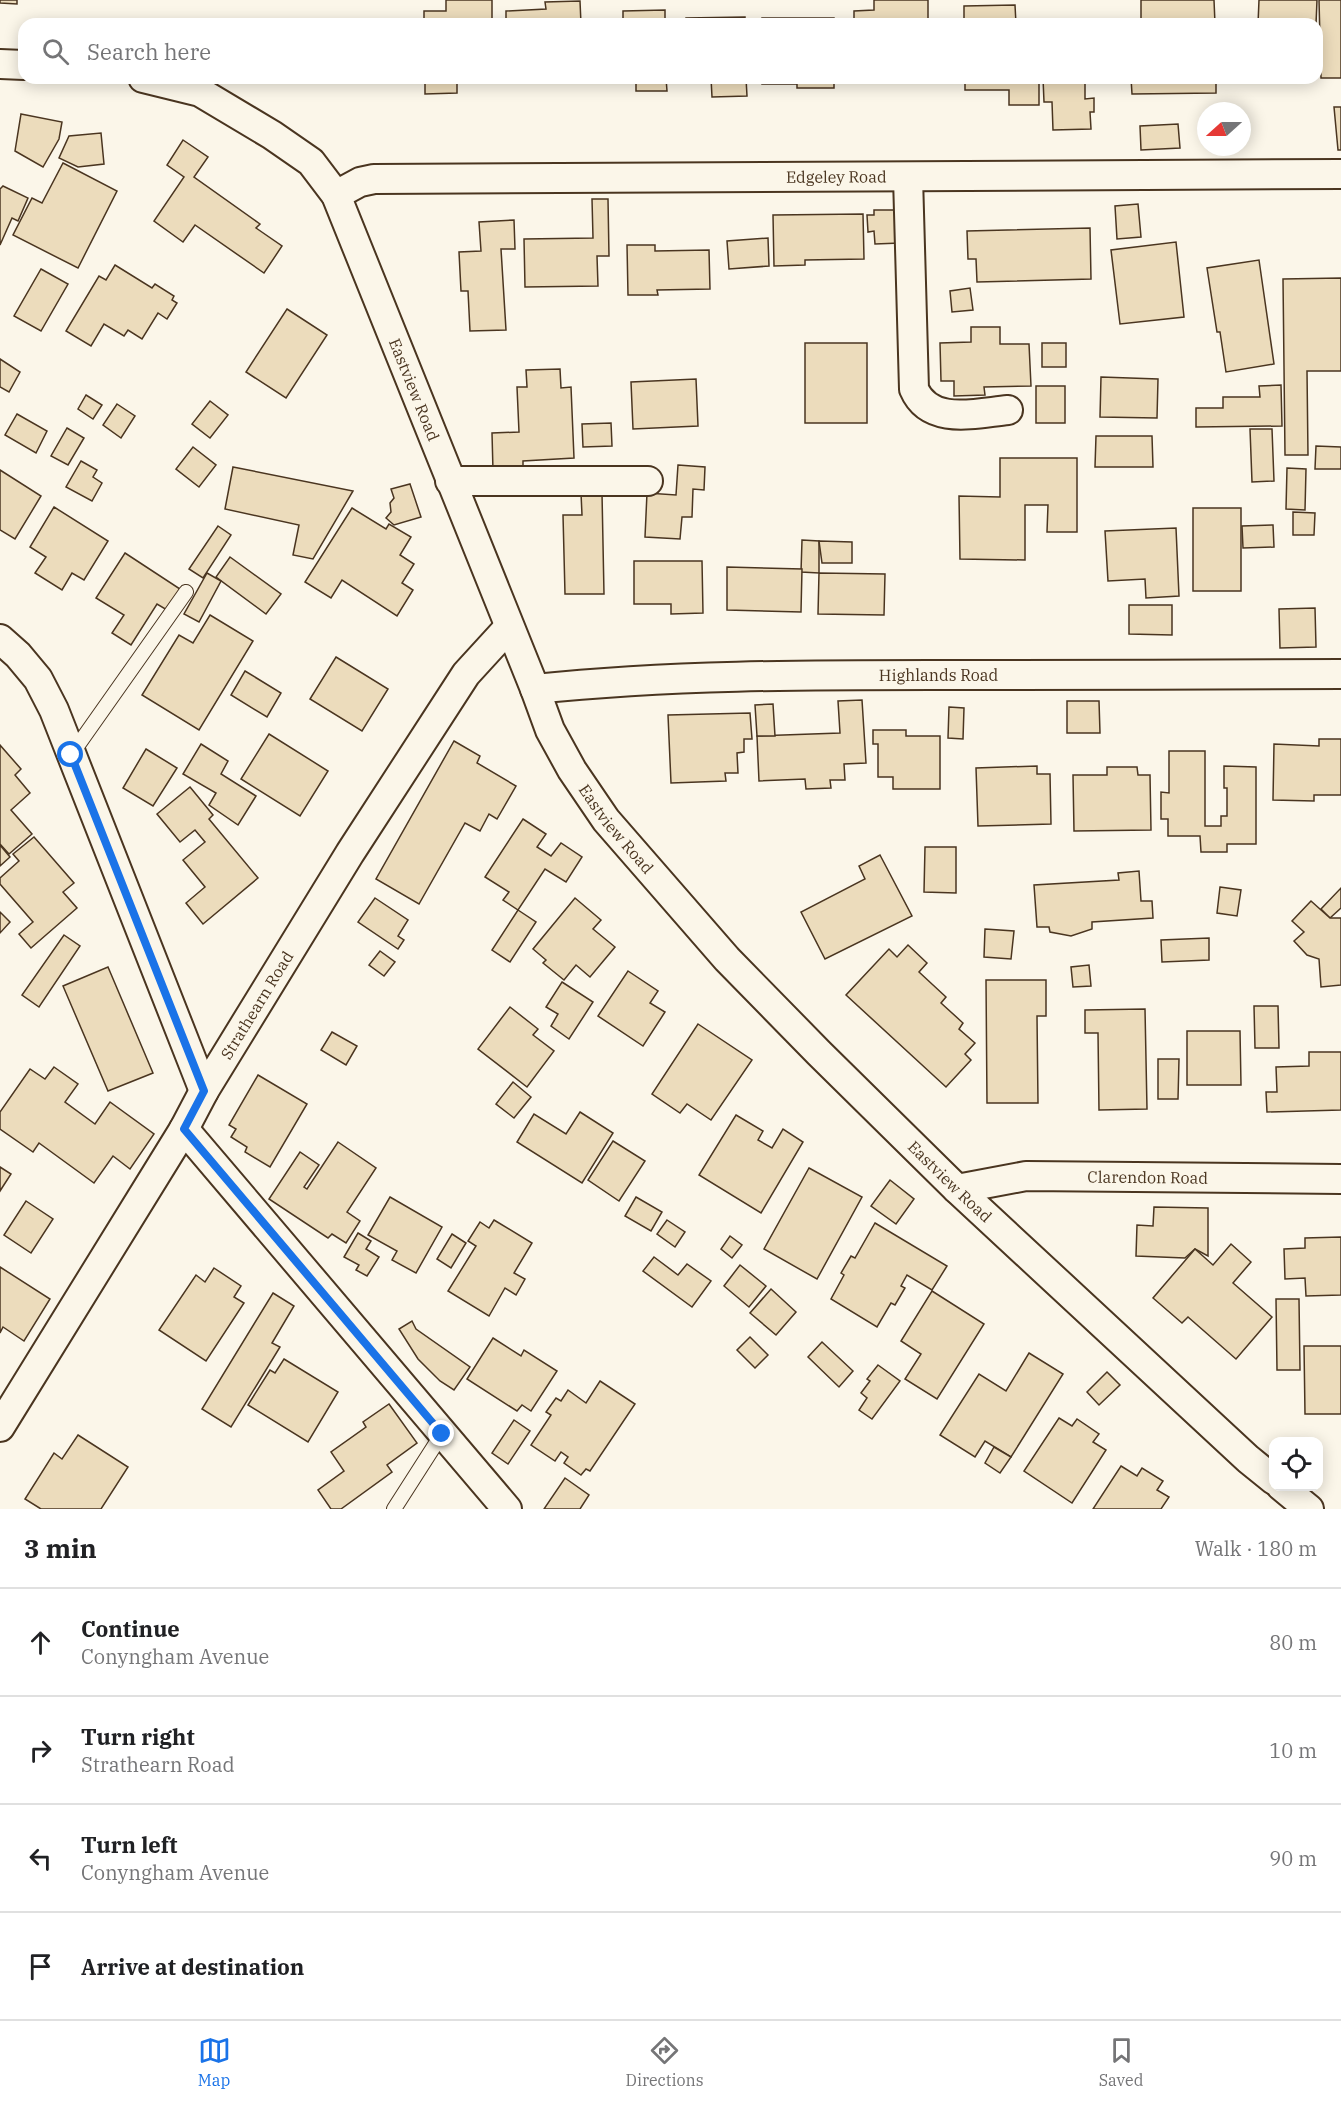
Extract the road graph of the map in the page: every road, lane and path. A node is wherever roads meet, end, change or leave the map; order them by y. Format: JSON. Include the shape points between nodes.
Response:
{"nodes":[{"id":1,"x":0,"y":64,"type":"edge"},
{"id":2,"x":18,"y":65,"type":"edge"},
{"id":3,"x":167,"y":84,"type":"edge"},
{"id":4,"x":1341,"y":174,"type":"edge"},
{"id":5,"x":908,"y":177,"type":"junction"},
{"id":6,"x":336,"y":195,"type":"junction"},
{"id":7,"x":1008,"y":410,"type":"dead end"},
{"id":8,"x":450,"y":480,"type":"junction"},
{"id":9,"x":648,"y":481,"type":"dead end"},
{"id":10,"x":186,"y":592,"type":"dead end"},
{"id":11,"x":509,"y":627,"type":"junction"},
{"id":12,"x":0,"y":639,"type":"edge"},
{"id":13,"x":1341,"y":674,"type":"edge"},
{"id":14,"x":535,"y":689,"type":"junction"},
{"id":15,"x":71,"y":755,"type":"junction"},
{"id":16,"x":204,"y":1091,"type":"junction"},
{"id":17,"x":184,"y":1129,"type":"junction"},
{"id":18,"x":1341,"y":1179,"type":"edge"},
{"id":19,"x":957,"y":1190,"type":"junction"},
{"id":20,"x":0,"y":1427,"type":"edge"},
{"id":21,"x":442,"y":1434,"type":"junction"},
{"id":22,"x":1269,"y":1476,"type":"edge"},
{"id":23,"x":1287,"y":1491,"type":"edge"},
{"id":24,"x":394,"y":1509,"type":"edge"},
{"id":25,"x":507,"y":1509,"type":"edge"},
{"id":26,"x":1309,"y":1509,"type":"edge"}],
"edges":[{"from":1,"to":2,"type":"street"},
{"from":3,"to":6,"type":"street","name":"Eastview Road","via":[[200,92],[272,135],[311,162]]},
{"from":4,"to":5,"type":"street","name":"Edgeley Road"},
{"from":5,"to":6,"type":"street","name":"Edgeley Road","via":[[374,179]]},
{"from":5,"to":7,"type":"street","via":[[914,389],[918,399],[948,416]]},
{"from":6,"to":8,"type":"street","name":"Eastview Road"},
{"from":8,"to":9,"type":"street"},
{"from":8,"to":11,"type":"street","name":"Eastview Road"},
{"from":10,"to":15,"type":"lane"},
{"from":11,"to":14,"type":"street","name":"Eastview Road"},
{"from":11,"to":16,"type":"street","name":"Strathearn Road","via":[[466,674]]},
{"from":12,"to":15,"type":"street","via":[[38,679]]},
{"from":13,"to":14,"type":"street","name":"Highlands Road","via":[[868,675],[696,679]]},
{"from":14,"to":19,"type":"street","name":"Eastview Road","via":[[550,730],[606,820],[727,959]]},
{"from":15,"to":16,"type":"street"},
{"from":16,"to":17,"type":"street","name":"Strathearn Road"},
{"from":17,"to":20,"type":"street","name":"Strathearn Road"},
{"from":17,"to":21,"type":"street"},
{"from":18,"to":19,"type":"street","name":"Clarendon Road","via":[[1026,1176]]},
{"from":19,"to":22,"type":"street","name":"Eastview Road"},
{"from":21,"to":24,"type":"lane"},
{"from":21,"to":25,"type":"street"},
{"from":23,"to":26,"type":"street"}]}
